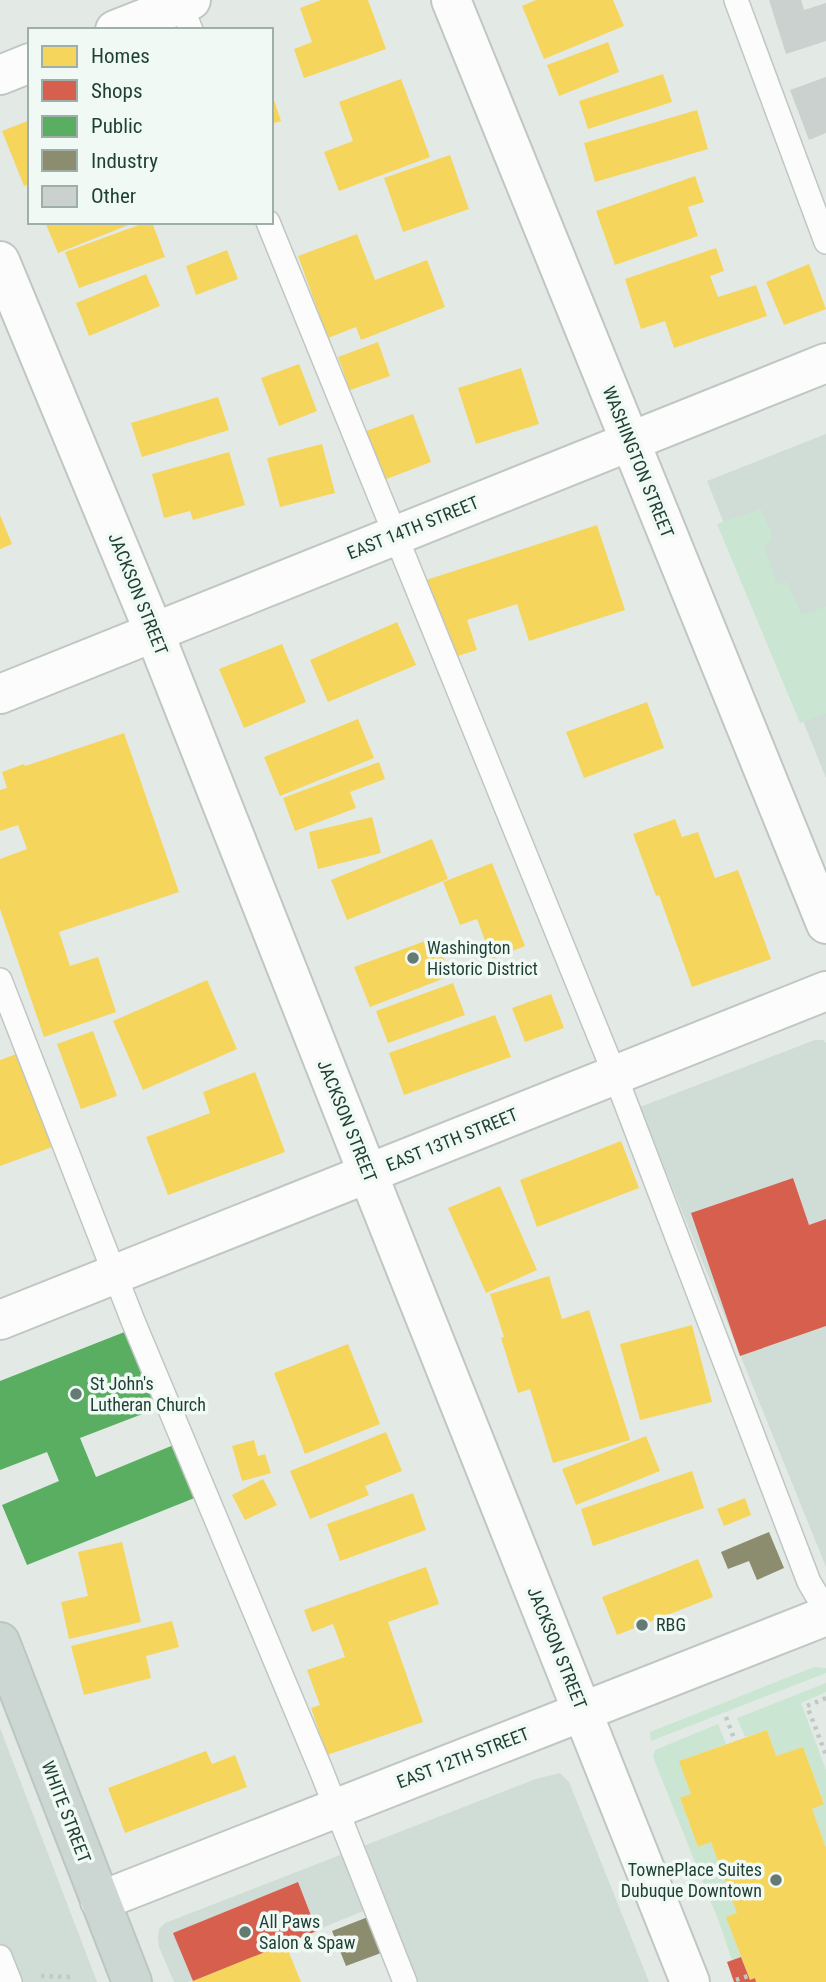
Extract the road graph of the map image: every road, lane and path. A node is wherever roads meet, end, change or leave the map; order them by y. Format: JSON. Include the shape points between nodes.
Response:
{"nodes":[{"id":1,"x":451,"y":0,"type":"edge"},
{"id":2,"x":736,"y":0,"type":"edge"},
{"id":3,"x":185,"y":9,"type":"edge"},
{"id":4,"x":123,"y":28,"type":"edge"},
{"id":5,"x":28,"y":64,"type":"edge"},
{"id":6,"x":0,"y":75,"type":"edge"},
{"id":7,"x":269,"y":224,"type":"edge"},
{"id":8,"x":826,"y":242,"type":"edge"},
{"id":9,"x":0,"y":261,"type":"edge"},
{"id":10,"x":826,"y":363,"type":"edge"},
{"id":11,"x":630,"y":441,"type":"junction"},
{"id":12,"x":394,"y":536,"type":"junction"},
{"id":13,"x":154,"y":632,"type":"junction"},
{"id":14,"x":0,"y":694,"type":"edge"},
{"id":15,"x":826,"y":924,"type":"edge"},
{"id":16,"x":0,"y":980,"type":"edge"},
{"id":17,"x":826,"y":991,"type":"edge"},
{"id":18,"x":615,"y":1075,"type":"junction"},
{"id":19,"x":368,"y":1174,"type":"junction"},
{"id":20,"x":114,"y":1274,"type":"junction"},
{"id":21,"x":0,"y":1320,"type":"edge"},
{"id":22,"x":826,"y":1614,"type":"edge"},
{"id":23,"x":0,"y":1642,"type":"edge"},
{"id":24,"x":826,"y":1698,"type":"edge"},
{"id":25,"x":582,"y":1711,"type":"junction"},
{"id":26,"x":726,"y":1717,"type":"dead end"},
{"id":27,"x":735,"y":1741,"type":"dead end"},
{"id":28,"x":826,"y":1755,"type":"edge"},
{"id":29,"x":336,"y":1808,"type":"junction"},
{"id":30,"x":100,"y":1901,"type":"junction"},
{"id":31,"x":0,"y":1957,"type":"edge"},
{"id":32,"x":748,"y":1976,"type":"dead end"},
{"id":33,"x":71,"y":1977,"type":"dead end"},
{"id":34,"x":20,"y":1979,"type":"edge"},
{"id":35,"x":736,"y":1980,"type":"dead end"},
{"id":36,"x":132,"y":1982,"type":"edge"},
{"id":37,"x":405,"y":1982,"type":"edge"},
{"id":38,"x":690,"y":1982,"type":"edge"}],
"edges":[{"from":1,"to":11,"type":"street","name":"WASHINGTON STREET"},
{"from":2,"to":8,"type":"lane"},
{"from":3,"to":4,"type":"street"},
{"from":5,"to":6,"type":"street"},
{"from":7,"to":12,"type":"lane"},
{"from":9,"to":13,"type":"street","name":"JACKSON STREET"},
{"from":10,"to":11,"type":"street","name":"EAST 14TH STREET"},
{"from":11,"to":12,"type":"street","name":"EAST 14TH STREET"},
{"from":11,"to":15,"type":"street","name":"WASHINGTON STREET"},
{"from":12,"to":13,"type":"street","name":"EAST 14TH STREET"},
{"from":12,"to":18,"type":"lane"},
{"from":13,"to":14,"type":"street","name":"EAST 14TH STREET"},
{"from":13,"to":19,"type":"street","name":"JACKSON STREET"},
{"from":16,"to":20,"type":"lane"},
{"from":17,"to":18,"type":"street","name":"EAST 13TH STREET"},
{"from":18,"to":19,"type":"street","name":"EAST 13TH STREET"},
{"from":18,"to":22,"type":"lane","via":[[809,1582]]},
{"from":19,"to":20,"type":"street","name":"EAST 13TH STREET"},
{"from":19,"to":25,"type":"street","name":"JACKSON STREET"},
{"from":20,"to":21,"type":"street","name":"EAST 13TH STREET"},
{"from":20,"to":29,"type":"lane"},
{"from":22,"to":25,"type":"street","name":"EAST 12TH STREET"},
{"from":23,"to":30,"type":"main road","name":"WHITE STREET"},
{"from":24,"to":28,"type":"path","via":[[807,1706]]},
{"from":25,"to":29,"type":"street","name":"EAST 12TH STREET"},
{"from":25,"to":38,"type":"street","name":"JACKSON STREET"},
{"from":26,"to":27,"type":"path"},
{"from":29,"to":30,"type":"street","name":"EAST 12TH STREET"},
{"from":29,"to":37,"type":"lane"},
{"from":30,"to":36,"type":"main road","name":"WHITE STREET"},
{"from":31,"to":34,"type":"lane"},
{"from":32,"to":35,"type":"path"},
{"from":33,"to":34,"type":"path"}]}
